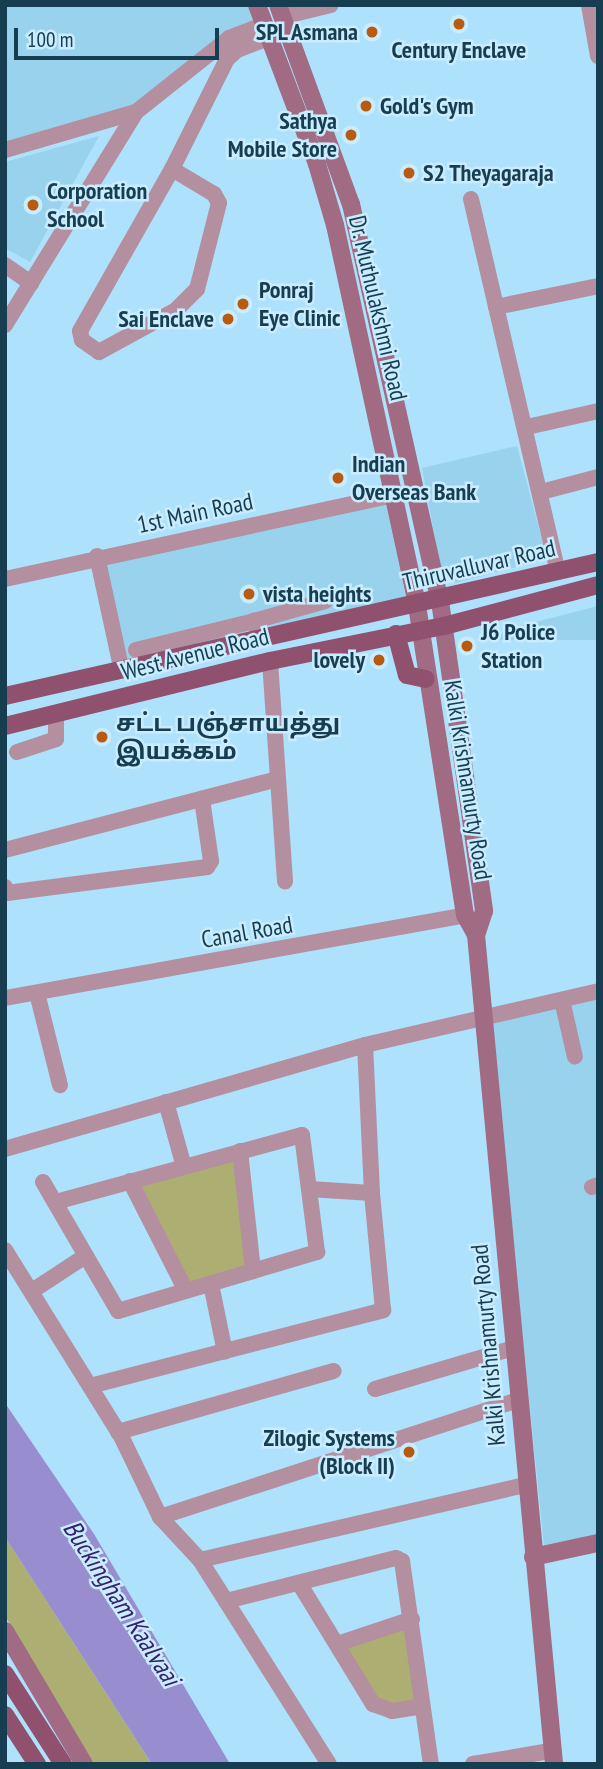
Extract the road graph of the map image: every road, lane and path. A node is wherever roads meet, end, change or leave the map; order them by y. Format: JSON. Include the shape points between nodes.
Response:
{"nodes":[{"id":1,"x":257,"y":5,"type":"edge"},
{"id":2,"x":331,"y":5,"type":"edge"},
{"id":3,"x":589,"y":5,"type":"edge"},
{"id":4,"x":280,"y":11,"type":"edge"},
{"id":5,"x":266,"y":31,"type":"junction"},
{"id":6,"x":242,"y":39,"type":"junction"},
{"id":7,"x":598,"y":56,"type":"edge"},
{"id":8,"x":136,"y":112,"type":"junction"},
{"id":9,"x":5,"y":150,"type":"edge"},
{"id":10,"x":172,"y":169,"type":"junction"},
{"id":11,"x":471,"y":199,"type":"dead end"},
{"id":12,"x":5,"y":265,"type":"edge"},
{"id":13,"x":32,"y":283,"type":"junction"},
{"id":14,"x":598,"y":286,"type":"edge"},
{"id":15,"x":496,"y":307,"type":"junction"},
{"id":16,"x":5,"y":325,"type":"edge"},
{"id":17,"x":598,"y":411,"type":"edge"},
{"id":18,"x":527,"y":427,"type":"junction"},
{"id":19,"x":598,"y":477,"type":"edge"},
{"id":20,"x":541,"y":492,"type":"junction"},
{"id":21,"x":394,"y":495,"type":"junction"},
{"id":22,"x":96,"y":556,"type":"junction"},
{"id":23,"x":598,"y":562,"type":"edge"},
{"id":24,"x":558,"y":572,"type":"junction"},
{"id":25,"x":5,"y":579,"type":"edge"},
{"id":26,"x":598,"y":585,"type":"edge"},
{"id":27,"x":325,"y":601,"type":"dead end"},
{"id":28,"x":440,"y":601,"type":"junction"},
{"id":29,"x":417,"y":605,"type":"junction"},
{"id":30,"x":371,"y":615,"type":"joint"},
{"id":31,"x":444,"y":626,"type":"junction"},
{"id":32,"x":258,"y":630,"type":"junction"},
{"id":33,"x":421,"y":630,"type":"junction"},
{"id":34,"x":396,"y":634,"type":"junction"},
{"id":35,"x":136,"y":650,"type":"dead end"},
{"id":36,"x":270,"y":661,"type":"junction"},
{"id":37,"x":121,"y":667,"type":"junction"},
{"id":38,"x":426,"y":679,"type":"junction"},
{"id":39,"x":5,"y":696,"type":"edge"},
{"id":40,"x":56,"y":713,"type":"junction"},
{"id":41,"x":5,"y":726,"type":"edge"},
{"id":42,"x":17,"y":752,"type":"dead end"},
{"id":43,"x":277,"y":779,"type":"junction"},
{"id":44,"x":202,"y":799,"type":"junction"},
{"id":45,"x":5,"y":850,"type":"edge"},
{"id":46,"x":285,"y":881,"type":"dead end"},
{"id":47,"x":5,"y":887,"type":"edge"},
{"id":48,"x":465,"y":915,"type":"junction"},
{"id":49,"x":476,"y":935,"type":"junction"},
{"id":50,"x":598,"y":991,"type":"edge"},
{"id":51,"x":37,"y":993,"type":"junction"},
{"id":52,"x":5,"y":998,"type":"edge"},
{"id":53,"x":562,"y":1000,"type":"junction"},
{"id":54,"x":483,"y":1019,"type":"junction"},
{"id":55,"x":365,"y":1045,"type":"junction"},
{"id":56,"x":575,"y":1058,"type":"dead end"},
{"id":57,"x":61,"y":1086,"type":"dead end"},
{"id":58,"x":166,"y":1102,"type":"junction"},
{"id":59,"x":5,"y":1149,"type":"edge"},
{"id":60,"x":240,"y":1151,"type":"junction"},
{"id":61,"x":184,"y":1167,"type":"junction"},
{"id":62,"x":130,"y":1181,"type":"junction"},
{"id":63,"x":43,"y":1182,"type":"dead end"},
{"id":64,"x":309,"y":1189,"type":"junction"},
{"id":65,"x":372,"y":1193,"type":"junction"},
{"id":66,"x":55,"y":1202,"type":"junction"},
{"id":67,"x":5,"y":1250,"type":"edge"},
{"id":68,"x":84,"y":1256,"type":"junction"},
{"id":69,"x":253,"y":1271,"type":"junction"},
{"id":70,"x":211,"y":1284,"type":"junction"},
{"id":71,"x":186,"y":1291,"type":"junction"},
{"id":72,"x":32,"y":1292,"type":"junction"},
{"id":73,"x":513,"y":1349,"type":"junction"},
{"id":74,"x":225,"y":1352,"type":"junction"},
{"id":75,"x":334,"y":1371,"type":"dead end"},
{"id":76,"x":90,"y":1386,"type":"junction"},
{"id":77,"x":375,"y":1389,"type":"dead end"},
{"id":78,"x":519,"y":1400,"type":"junction"},
{"id":79,"x":118,"y":1432,"type":"junction"},
{"id":80,"x":525,"y":1485,"type":"junction"},
{"id":81,"x":160,"y":1517,"type":"junction"},
{"id":82,"x":598,"y":1543,"type":"edge"},
{"id":83,"x":533,"y":1558,"type":"junction"},
{"id":84,"x":200,"y":1560,"type":"junction"},
{"id":85,"x":299,"y":1583,"type":"junction"},
{"id":86,"x":226,"y":1601,"type":"junction"},
{"id":87,"x":412,"y":1619,"type":"junction"},
{"id":88,"x":5,"y":1631,"type":"edge"},
{"id":89,"x":337,"y":1644,"type":"junction"},
{"id":90,"x":5,"y":1674,"type":"edge"},
{"id":91,"x":422,"y":1706,"type":"junction"},
{"id":92,"x":5,"y":1715,"type":"edge"},
{"id":93,"x":550,"y":1760,"type":"edge"},
{"id":94,"x":37,"y":1764,"type":"edge"},
{"id":95,"x":63,"y":1764,"type":"edge"},
{"id":96,"x":84,"y":1764,"type":"edge"},
{"id":97,"x":329,"y":1764,"type":"edge"},
{"id":98,"x":431,"y":1764,"type":"edge"},
{"id":99,"x":473,"y":1764,"type":"edge"}],
"edges":[{"from":1,"to":5,"type":"main road","name":"Dr. Muthulakshmi Road"},
{"from":2,"to":4,"type":"street"},
{"from":3,"to":7,"type":"street"},
{"from":4,"to":28,"type":"main road","name":"Dr. Muthulakshmi Road","via":[[351,204]]},
{"from":5,"to":6,"type":"street"},
{"from":5,"to":21,"type":"main road","name":"Dr. Muthulakshmi Road","via":[[335,225]]},
{"from":6,"to":8,"type":"street"},
{"from":6,"to":10,"type":"street","via":[[227,59]]},
{"from":8,"to":9,"type":"street"},
{"from":8,"to":13,"type":"street"},
{"from":10,"to":10,"type":"street","via":[[80,331],[82,340],[99,352],[176,310],[197,289],[219,203],[214,194]]},
{"from":11,"to":15,"type":"street"},
{"from":12,"to":13,"type":"street"},
{"from":13,"to":16,"type":"street"},
{"from":14,"to":15,"type":"street"},
{"from":15,"to":18,"type":"street"},
{"from":17,"to":18,"type":"street"},
{"from":18,"to":20,"type":"street"},
{"from":19,"to":20,"type":"street"},
{"from":20,"to":24,"type":"street"},
{"from":21,"to":22,"type":"street","name":"1st Main Road"},
{"from":21,"to":29,"type":"main road","name":"Dr. Muthulakshmi Road"},
{"from":22,"to":25,"type":"street","name":"1st Main Road"},
{"from":22,"to":37,"type":"street"},
{"from":23,"to":24,"type":"main road","name":"Thiruvalluvar Road"},
{"from":24,"to":28,"type":"main road","name":"Thiruvalluvar Road"},
{"from":26,"to":31,"type":"main road","name":"West Avenue Road"},
{"from":27,"to":32,"type":"street"},
{"from":28,"to":29,"type":"main road","name":"Thiruvalluvar Road"},
{"from":28,"to":31,"type":"main road","name":"Dr. Muthulakshmi Road"},
{"from":29,"to":30,"type":"main road","name":"Thiruvalluvar Road"},
{"from":29,"to":33,"type":"main road","name":"Dr. Muthulakshmi Road"},
{"from":30,"to":32,"type":"main road","name":"West Avenue Road"},
{"from":31,"to":33,"type":"main road","name":"West Avenue Road"},
{"from":31,"to":49,"type":"main road","name":"Kalki Krishnamurty Road","via":[[484,911]]},
{"from":32,"to":35,"type":"street"},
{"from":32,"to":37,"type":"main road","name":"West Avenue Road"},
{"from":33,"to":34,"type":"main road","name":"West Avenue Road"},
{"from":33,"to":38,"type":"main road","name":"Kalki Krishnamurty Road"},
{"from":34,"to":36,"type":"main road","name":"West Avenue Road"},
{"from":34,"to":38,"type":"main road","via":[[407,675]]},
{"from":36,"to":40,"type":"main road","name":"West Avenue Road"},
{"from":36,"to":43,"type":"street"},
{"from":37,"to":39,"type":"main road","name":"West Avenue Road"},
{"from":38,"to":48,"type":"main road","name":"Kalki Krishnamurty Road"},
{"from":40,"to":41,"type":"main road","name":"West Avenue Road"},
{"from":40,"to":42,"type":"street","via":[[56,739]]},
{"from":43,"to":44,"type":"street"},
{"from":43,"to":46,"type":"street"},
{"from":44,"to":45,"type":"street"},
{"from":44,"to":47,"type":"street","via":[[211,861],[207,867],[8,893]]},
{"from":48,"to":49,"type":"main road","name":"Kalki Krishnamurty Road"},
{"from":48,"to":51,"type":"street","name":"Canal Road"},
{"from":49,"to":54,"type":"main road","name":"Kalki Krishnamurty Road"},
{"from":50,"to":53,"type":"street"},
{"from":51,"to":52,"type":"street","name":"Canal Road"},
{"from":51,"to":57,"type":"street"},
{"from":53,"to":54,"type":"street"},
{"from":53,"to":56,"type":"street"},
{"from":54,"to":55,"type":"street"},
{"from":54,"to":73,"type":"main road","name":"Kalki Krishnamurty Road"},
{"from":55,"to":58,"type":"street"},
{"from":55,"to":65,"type":"street"},
{"from":58,"to":59,"type":"street"},
{"from":58,"to":61,"type":"street"},
{"from":60,"to":61,"type":"street"},
{"from":60,"to":64,"type":"street","via":[[302,1135]]},
{"from":60,"to":69,"type":"street"},
{"from":61,"to":62,"type":"street"},
{"from":62,"to":66,"type":"street"},
{"from":62,"to":71,"type":"street"},
{"from":63,"to":66,"type":"street"},
{"from":64,"to":65,"type":"street"},
{"from":64,"to":69,"type":"street","via":[[317,1252]]},
{"from":65,"to":74,"type":"street","via":[[383,1310]]},
{"from":66,"to":68,"type":"street"},
{"from":67,"to":72,"type":"street"},
{"from":68,"to":71,"type":"street","via":[[118,1311]]},
{"from":68,"to":72,"type":"street"},
{"from":69,"to":70,"type":"street"},
{"from":70,"to":71,"type":"street"},
{"from":70,"to":74,"type":"street"},
{"from":72,"to":76,"type":"street"},
{"from":73,"to":77,"type":"street"},
{"from":73,"to":78,"type":"main road","name":"Kalki Krishnamurty Road"},
{"from":74,"to":76,"type":"street"},
{"from":75,"to":79,"type":"street"},
{"from":76,"to":79,"type":"street"},
{"from":78,"to":80,"type":"main road","name":"Kalki Krishnamurty Road"},
{"from":78,"to":81,"type":"street"},
{"from":79,"to":81,"type":"street"},
{"from":80,"to":83,"type":"main road","name":"Kalki Krishnamurty Road"},
{"from":80,"to":84,"type":"street"},
{"from":81,"to":84,"type":"street"},
{"from":82,"to":83,"type":"main road"},
{"from":83,"to":93,"type":"main road","name":"Kalki Krishnamurty Road"},
{"from":84,"to":86,"type":"street"},
{"from":85,"to":86,"type":"street"},
{"from":85,"to":87,"type":"street","via":[[396,1558],[402,1561]]},
{"from":85,"to":89,"type":"street"},
{"from":86,"to":97,"type":"street"},
{"from":87,"to":89,"type":"street"},
{"from":87,"to":91,"type":"street"},
{"from":88,"to":96,"type":"main road"},
{"from":89,"to":91,"type":"street","via":[[373,1704],[392,1711]]},
{"from":90,"to":95,"type":"main road"},
{"from":91,"to":98,"type":"street"},
{"from":92,"to":94,"type":"main road"},
{"from":93,"to":99,"type":"street"}]}
